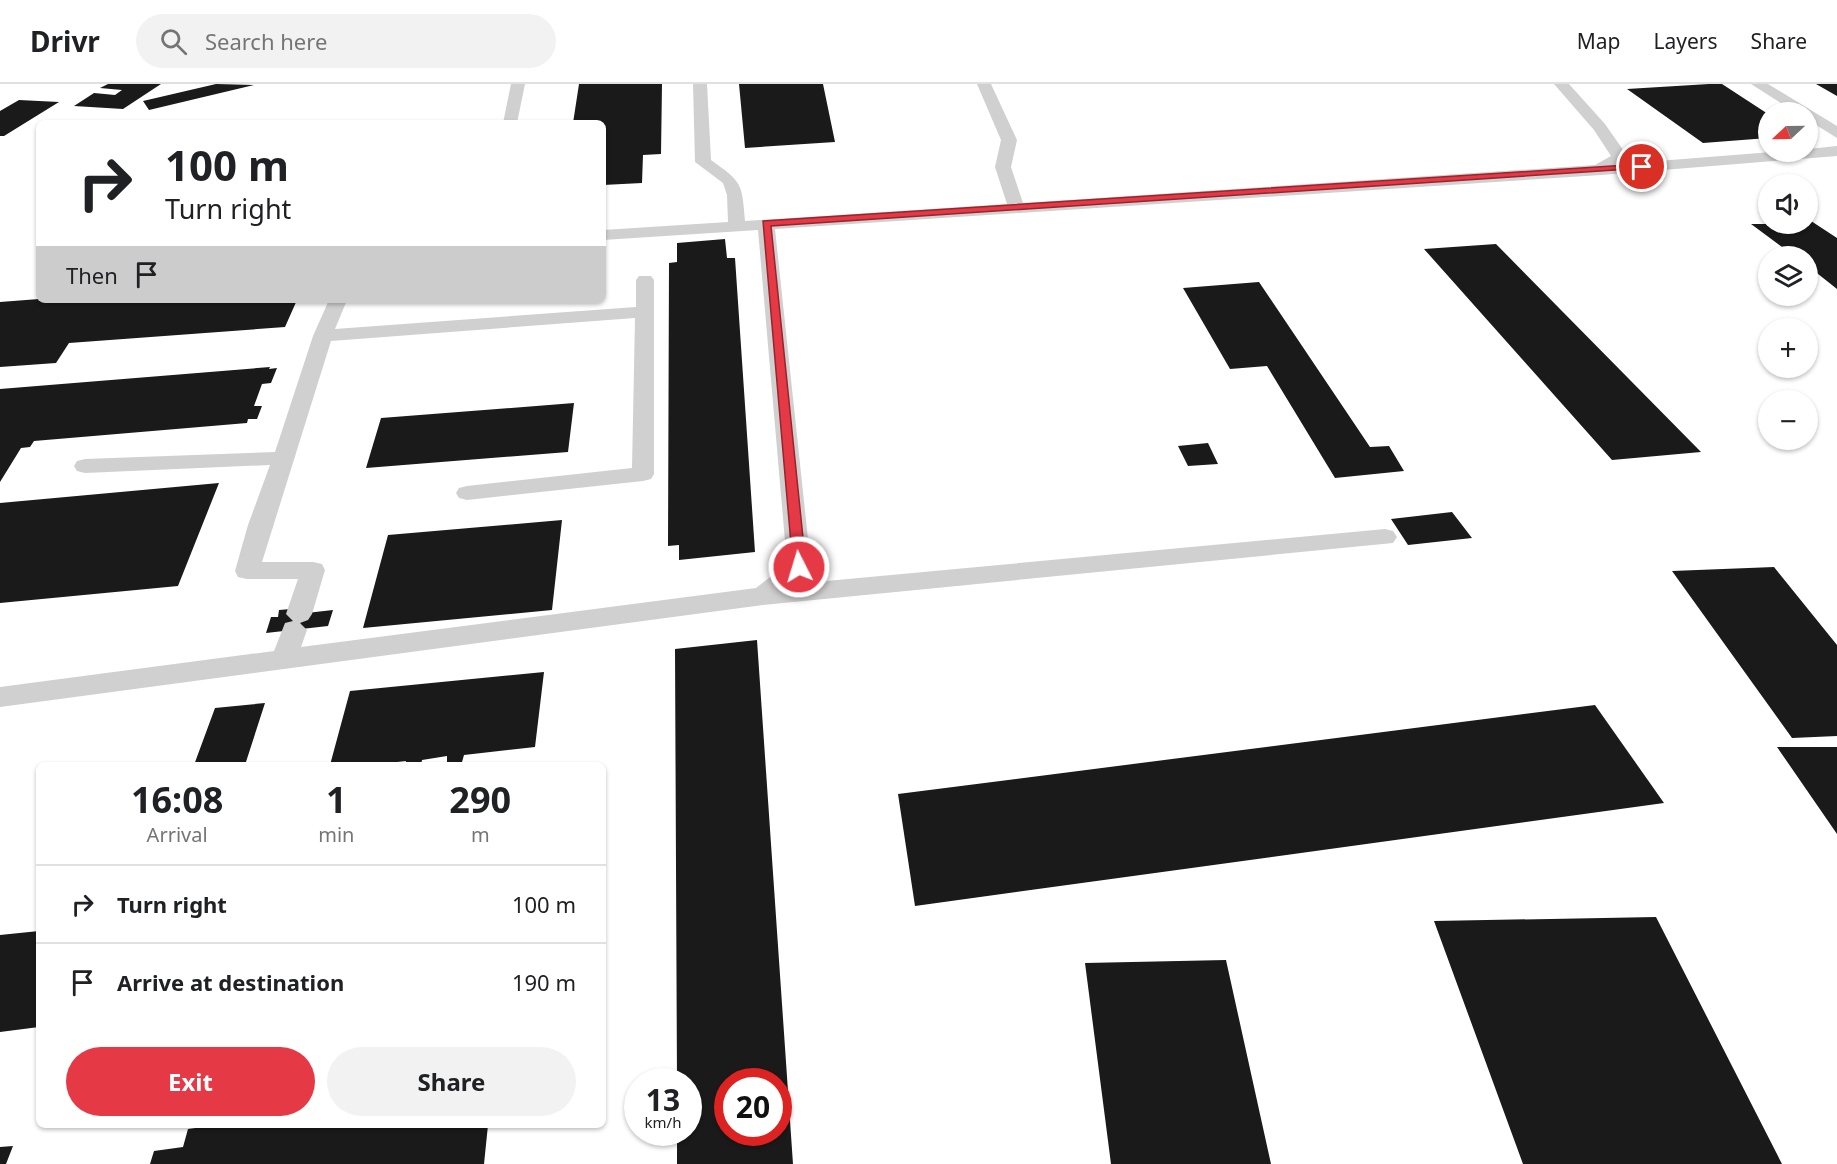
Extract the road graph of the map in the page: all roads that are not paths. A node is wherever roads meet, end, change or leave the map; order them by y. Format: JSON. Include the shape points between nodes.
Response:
{"nodes":[{"id":1,"x":518,"y":84,"type":"edge"},
{"id":2,"x":700,"y":84,"type":"edge"},
{"id":3,"x":984,"y":84,"type":"edge"},
{"id":4,"x":1561,"y":84,"type":"edge"},
{"id":5,"x":1758,"y":84,"type":"edge"},
{"id":6,"x":1788,"y":102,"type":"edge"},
{"id":7,"x":511,"y":120,"type":"edge"},
{"id":8,"x":1818,"y":121,"type":"edge"},
{"id":9,"x":1837,"y":133,"type":"edge"},
{"id":10,"x":1837,"y":150,"type":"edge"},
{"id":11,"x":1474,"y":160,"type":"dead end"},
{"id":12,"x":1599,"y":170,"type":"junction"},
{"id":13,"x":1491,"y":178,"type":"junction"},
{"id":14,"x":1016,"y":207,"type":"junction"},
{"id":15,"x":766,"y":223,"type":"junction"},
{"id":16,"x":737,"y":225,"type":"junction"},
{"id":17,"x":606,"y":235,"type":"edge"},
{"id":18,"x":645,"y":280,"type":"dead end"},
{"id":19,"x":337,"y":303,"type":"edge"},
{"id":20,"x":645,"y":312,"type":"junction"},
{"id":21,"x":323,"y":336,"type":"junction"},
{"id":22,"x":284,"y":458,"type":"junction"},
{"id":23,"x":85,"y":466,"type":"dead end"},
{"id":24,"x":467,"y":493,"type":"dead end"},
{"id":25,"x":1385,"y":537,"type":"dead end"},
{"id":26,"x":763,"y":596,"type":"junction"},
{"id":27,"x":284,"y":659,"type":"junction"},
{"id":28,"x":0,"y":697,"type":"edge"}],
"edges":[{"from":1,"to":7,"type":"lane"},
{"from":2,"to":16,"type":"lane","via":[[703,162],[730,181]]},
{"from":3,"to":14,"type":"lane","via":[[1009,141],[1002,167]]},
{"from":4,"to":12,"type":"lane","via":[[1600,127],[1620,157]]},
{"from":5,"to":6,"type":"lane"},
{"from":8,"to":9,"type":"lane"},
{"from":10,"to":12,"type":"lane"},
{"from":11,"to":13,"type":"lane"},
{"from":12,"to":13,"type":"lane"},
{"from":13,"to":14,"type":"lane"},
{"from":14,"to":15,"type":"lane"},
{"from":15,"to":16,"type":"lane"},
{"from":15,"to":26,"type":"lane","via":[[799,567]]},
{"from":16,"to":17,"type":"lane"},
{"from":18,"to":20,"type":"lane"},
{"from":19,"to":21,"type":"lane"},
{"from":20,"to":21,"type":"lane"},
{"from":20,"to":24,"type":"lane","via":[[644,474]]},
{"from":21,"to":22,"type":"lane"},
{"from":22,"to":23,"type":"lane"},
{"from":22,"to":27,"type":"lane","via":[[247,571],[313,570]]},
{"from":25,"to":26,"type":"lane"},
{"from":26,"to":27,"type":"lane"},
{"from":27,"to":28,"type":"lane"}]}
